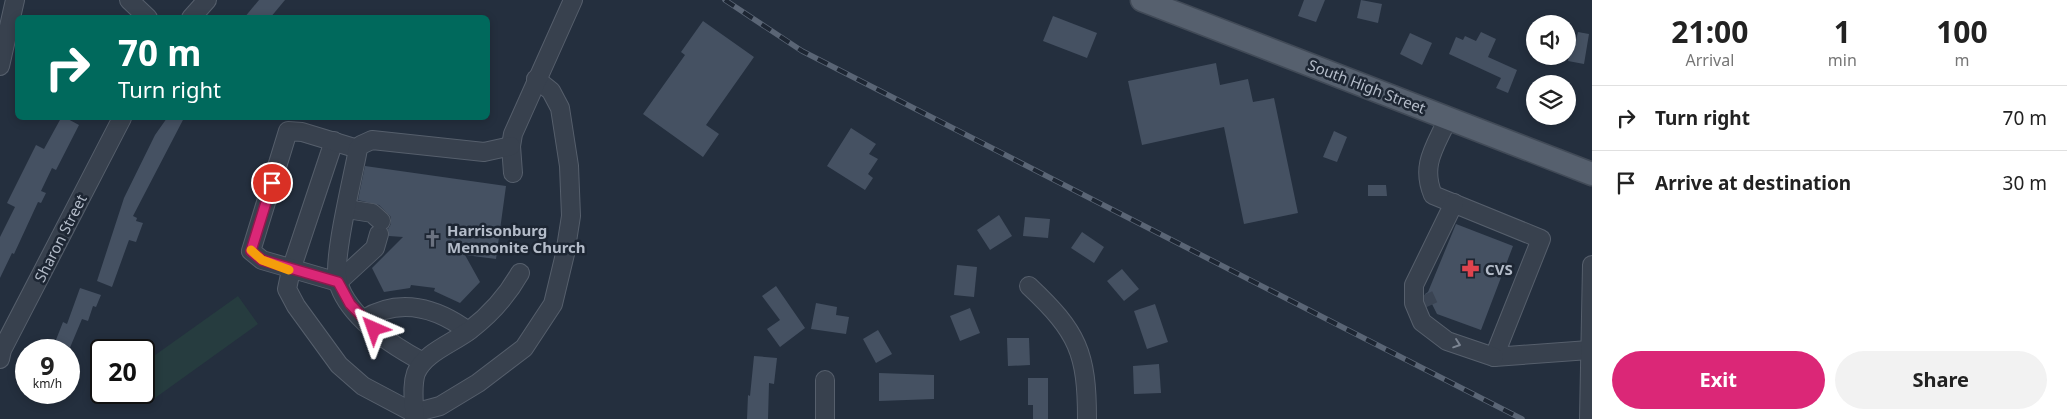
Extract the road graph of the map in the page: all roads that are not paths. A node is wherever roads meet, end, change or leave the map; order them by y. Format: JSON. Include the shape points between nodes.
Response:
{"nodes":[{"id":1,"x":16,"y":0,"type":"edge"},
{"id":2,"x":129,"y":0,"type":"edge"},
{"id":3,"x":206,"y":0,"type":"edge"},
{"id":4,"x":573,"y":0,"type":"edge"},
{"id":5,"x":1142,"y":0,"type":"edge"},
{"id":6,"x":145,"y":15,"type":"edge"},
{"id":7,"x":194,"y":15,"type":"edge"},
{"id":8,"x":0,"y":66,"type":"edge"},
{"id":9,"x":536,"y":79,"type":"junction"},
{"id":10,"x":1448,"y":118,"type":"junction"},
{"id":11,"x":121,"y":120,"type":"edge"},
{"id":12,"x":334,"y":141,"type":"junction"},
{"id":13,"x":510,"y":146,"type":"junction"},
{"id":14,"x":358,"y":149,"type":"junction"},
{"id":15,"x":513,"y":173,"type":"dead end"},
{"id":16,"x":1592,"y":174,"type":"edge"},
{"id":17,"x":1454,"y":203,"type":"junction"},
{"id":18,"x":348,"y":209,"type":"junction"},
{"id":19,"x":1592,"y":265,"type":"edge"},
{"id":20,"x":1425,"y":266,"type":"junction"},
{"id":21,"x":290,"y":270,"type":"junction"},
{"id":22,"x":520,"y":273,"type":"dead end"},
{"id":23,"x":338,"y":282,"type":"junction"},
{"id":24,"x":1029,"y":286,"type":"dead end"},
{"id":25,"x":364,"y":319,"type":"junction"},
{"id":26,"x":468,"y":331,"type":"junction"},
{"id":27,"x":1438,"y":335,"type":"junction"},
{"id":28,"x":1589,"y":350,"type":"junction"},
{"id":29,"x":1,"y":353,"type":"edge"},
{"id":30,"x":1494,"y":357,"type":"junction"},
{"id":31,"x":423,"y":362,"type":"junction"},
{"id":32,"x":1590,"y":374,"type":"edge"},
{"id":33,"x":824,"y":380,"type":"dead end"},
{"id":34,"x":414,"y":416,"type":"edge"},
{"id":35,"x":825,"y":419,"type":"edge"},
{"id":36,"x":1087,"y":419,"type":"edge"},
{"id":37,"x":1589,"y":419,"type":"edge"}],
"edges":[{"from":1,"to":8,"type":"street"},
{"from":2,"to":6,"type":"street"},
{"from":3,"to":7,"type":"street"},
{"from":4,"to":9,"type":"street"},
{"from":5,"to":10,"type":"main road","name":"South High Street"},
{"from":9,"to":13,"type":"street"},
{"from":9,"to":34,"type":"street","via":[[551,91],[560,108],[569,166],[571,216],[553,304],[524,348],[478,383],[440,406]]},
{"from":10,"to":16,"type":"main road","name":"South High Street"},
{"from":10,"to":17,"type":"street","via":[[1426,166],[1433,195]]},
{"from":11,"to":29,"type":"street","name":"Sharon Street"},
{"from":12,"to":14,"type":"street"},
{"from":12,"to":21,"type":"street"},
{"from":12,"to":21,"type":"street","via":[[288,131],[251,251],[262,260]]},
{"from":13,"to":14,"type":"street","via":[[484,152],[372,140]]},
{"from":13,"to":15,"type":"street"},
{"from":14,"to":18,"type":"street"},
{"from":17,"to":20,"type":"street"},
{"from":17,"to":30,"type":"street","via":[[1541,239]]},
{"from":18,"to":23,"type":"street","via":[[337,259]]},
{"from":18,"to":23,"type":"street","via":[[372,212],[380,228],[375,248]]},
{"from":19,"to":28,"type":"street"},
{"from":20,"to":27,"type":"street","via":[[1426,300]]},
{"from":20,"to":27,"type":"street","via":[[1414,285],[1414,303],[1422,322]]},
{"from":21,"to":23,"type":"street"},
{"from":21,"to":34,"type":"street","via":[[287,289],[339,365],[363,386]]},
{"from":22,"to":26,"type":"street","via":[[498,305]]},
{"from":23,"to":25,"type":"street","via":[[350,304]]},
{"from":24,"to":36,"type":"street","via":[[1067,327],[1080,350],[1086,375]]},
{"from":25,"to":26,"type":"street","via":[[386,309],[415,307],[448,316]]},
{"from":25,"to":31,"type":"street","via":[[394,347]]},
{"from":26,"to":31,"type":"street"},
{"from":27,"to":30,"type":"street","one_way":true,"via":[[1446,341]]},
{"from":28,"to":30,"type":"street"},
{"from":28,"to":32,"type":"street"},
{"from":31,"to":34,"type":"street","via":[[415,375]]},
{"from":32,"to":37,"type":"street"},
{"from":33,"to":35,"type":"street"}]}
